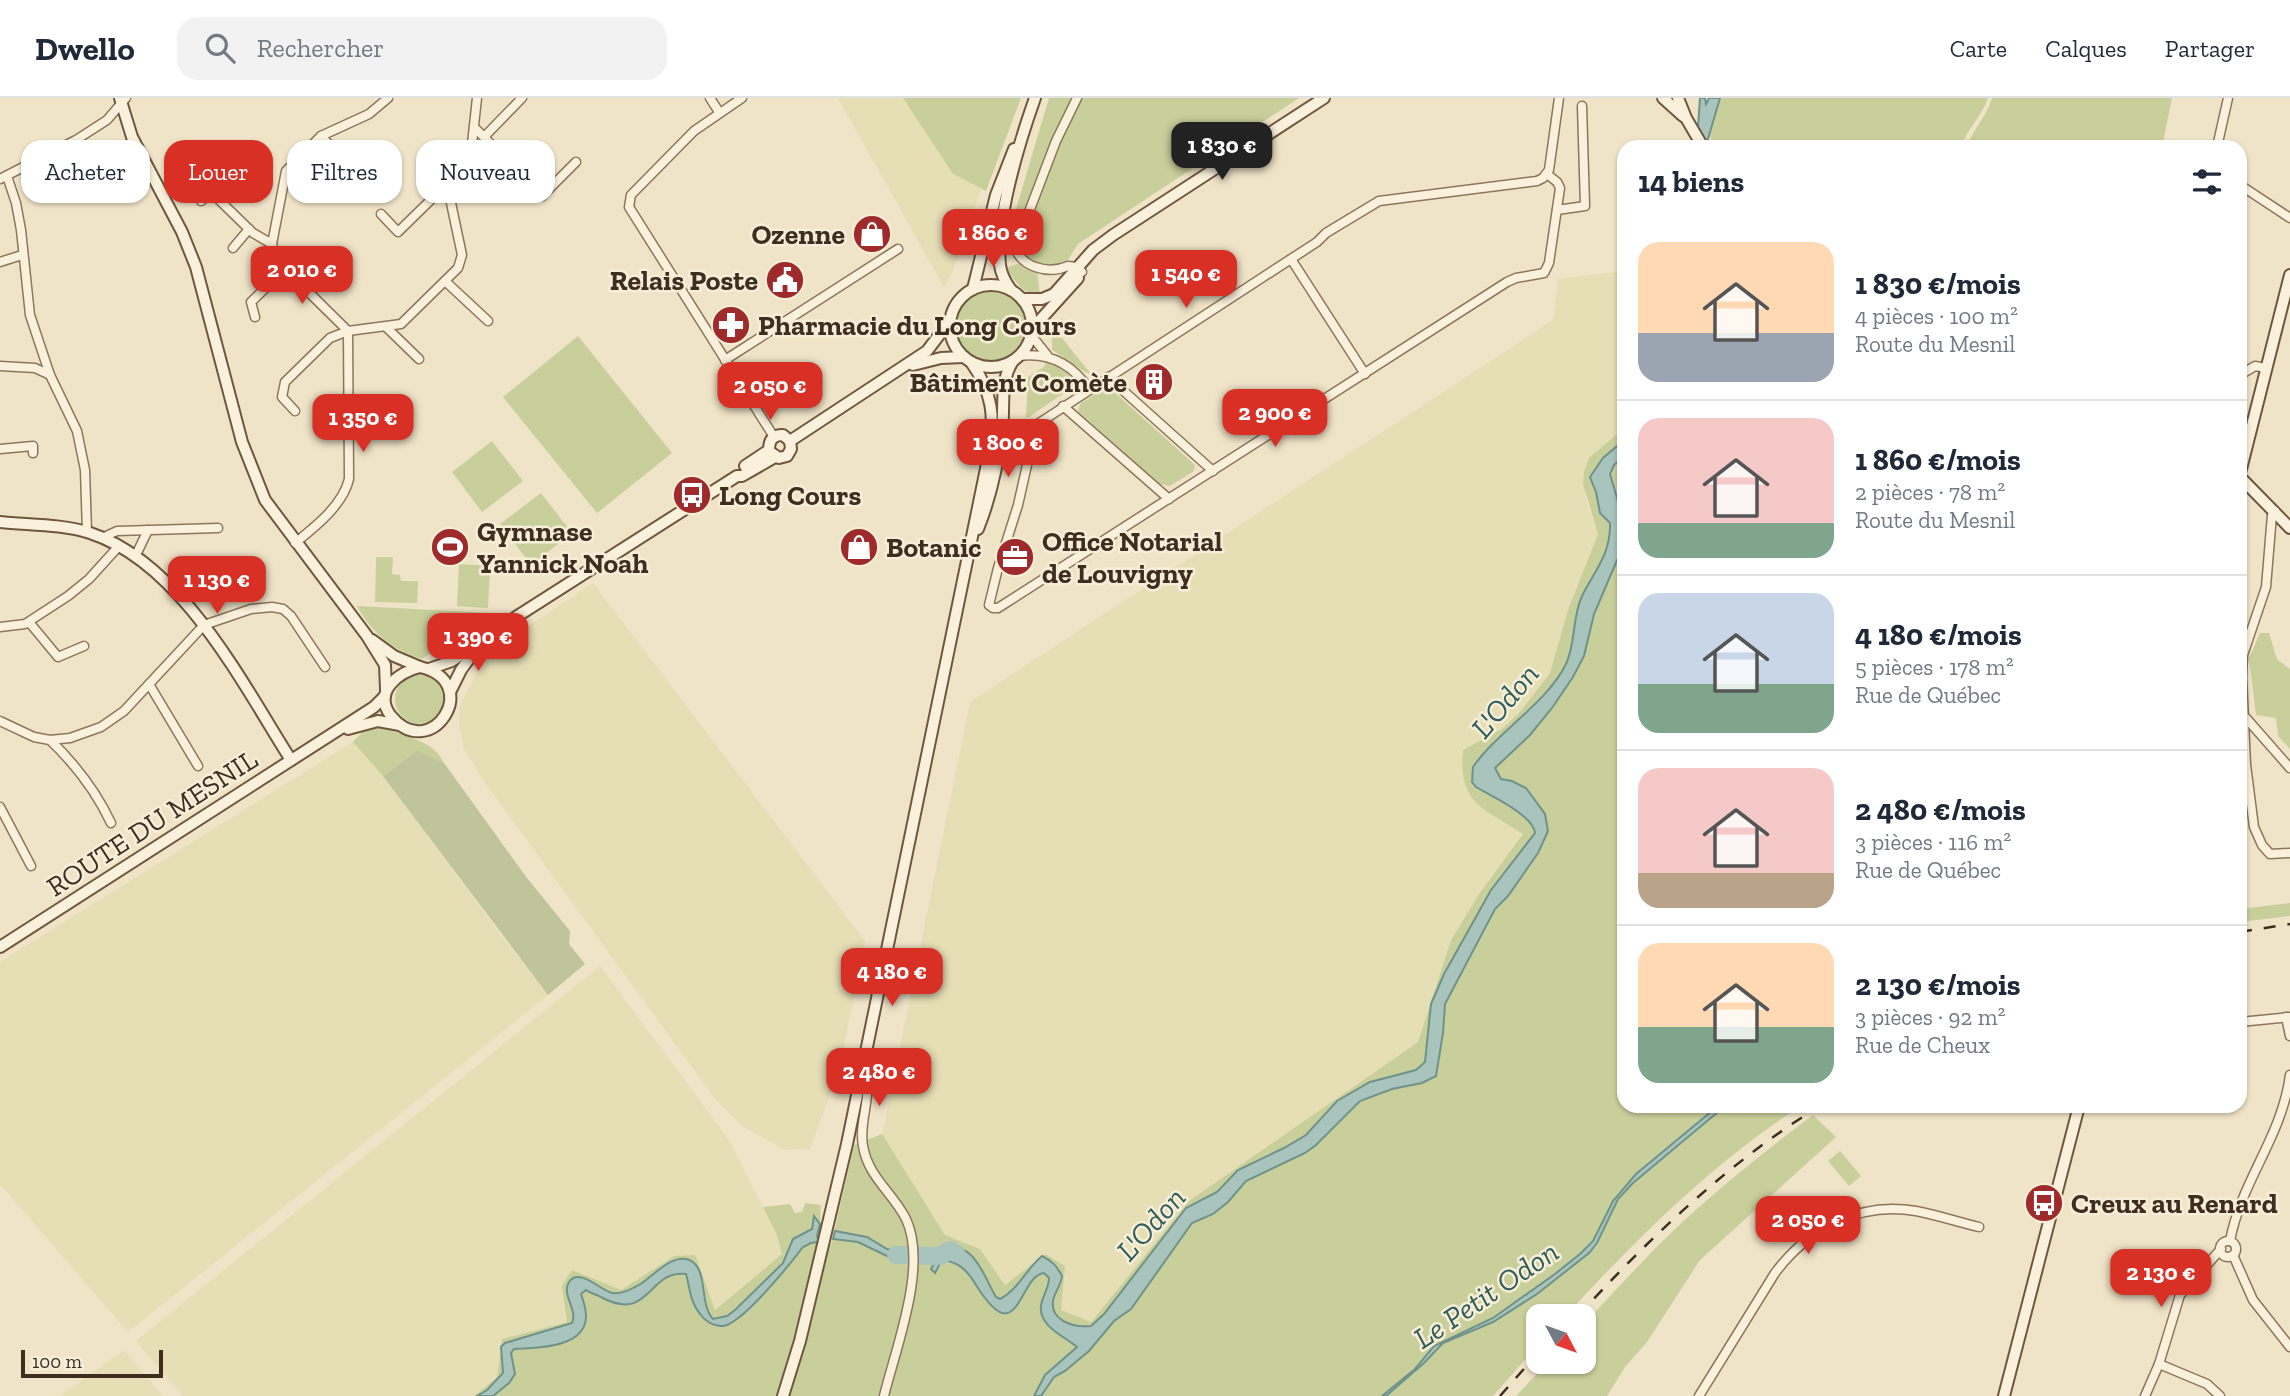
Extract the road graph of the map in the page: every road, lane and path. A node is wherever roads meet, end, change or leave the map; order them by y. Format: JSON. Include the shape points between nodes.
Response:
{"nodes":[{"id":1,"x":388,"y":98,"type":"edge"},
{"id":2,"x":477,"y":98,"type":"edge"},
{"id":3,"x":523,"y":98,"type":"edge"},
{"id":4,"x":710,"y":98,"type":"edge"},
{"id":5,"x":742,"y":98,"type":"edge"},
{"id":6,"x":1035,"y":98,"type":"edge"},
{"id":7,"x":1077,"y":98,"type":"edge"},
{"id":8,"x":1324,"y":98,"type":"edge"},
{"id":9,"x":1559,"y":98,"type":"edge"},
{"id":10,"x":1662,"y":98,"type":"edge"},
{"id":11,"x":1678,"y":98,"type":"edge"},
{"id":12,"x":2228,"y":98,"type":"edge"},
{"id":13,"x":122,"y":100,"type":"edge"},
{"id":14,"x":1582,"y":106,"type":"dead end"},
{"id":15,"x":719,"y":112,"type":"junction"},
{"id":16,"x":1686,"y":118,"type":"junction"},
{"id":17,"x":474,"y":127,"type":"junction"},
{"id":18,"x":1022,"y":134,"type":"junction"},
{"id":19,"x":321,"y":136,"type":"junction"},
{"id":20,"x":484,"y":137,"type":"junction"},
{"id":21,"x":325,"y":140,"type":"edge"},
{"id":22,"x":472,"y":140,"type":"edge"},
{"id":23,"x":1698,"y":140,"type":"edge"},
{"id":24,"x":2219,"y":140,"type":"edge"},
{"id":25,"x":576,"y":162,"type":"dead end"},
{"id":26,"x":1547,"y":174,"type":"junction"},
{"id":27,"x":3,"y":177,"type":"edge"},
{"id":28,"x":2247,"y":190,"type":"edge"},
{"id":29,"x":222,"y":203,"type":"edge"},
{"id":30,"x":428,"y":203,"type":"edge"},
{"id":31,"x":451,"y":203,"type":"edge"},
{"id":32,"x":1557,"y":211,"type":"junction"},
{"id":33,"x":381,"y":214,"type":"dead end"},
{"id":34,"x":2290,"y":218,"type":"edge"},
{"id":35,"x":249,"y":229,"type":"junction"},
{"id":36,"x":272,"y":244,"type":"junction"},
{"id":37,"x":233,"y":247,"type":"dead end"},
{"id":38,"x":898,"y":249,"type":"dead end"},
{"id":39,"x":22,"y":255,"type":"junction"},
{"id":40,"x":1291,"y":259,"type":"junction"},
{"id":41,"x":0,"y":262,"type":"edge"},
{"id":42,"x":285,"y":269,"type":"junction"},
{"id":43,"x":1080,"y":270,"type":"junction"},
{"id":44,"x":2290,"y":275,"type":"edge"},
{"id":45,"x":445,"y":281,"type":"junction"},
{"id":46,"x":973,"y":289,"type":"junction"},
{"id":47,"x":1011,"y":290,"type":"junction"},
{"id":48,"x":2288,"y":291,"type":"edge"},
{"id":49,"x":1022,"y":299,"type":"junction"},
{"id":50,"x":255,"y":317,"type":"dead end"},
{"id":51,"x":488,"y":321,"type":"dead end"},
{"id":52,"x":950,"y":321,"type":"junction"},
{"id":53,"x":386,"y":327,"type":"junction"},
{"id":54,"x":348,"y":331,"type":"junction"},
{"id":55,"x":1032,"y":332,"type":"junction"},
{"id":56,"x":1047,"y":355,"type":"junction"},
{"id":57,"x":1016,"y":358,"type":"junction"},
{"id":58,"x":419,"y":359,"type":"dead end"},
{"id":59,"x":725,"y":360,"type":"junction"},
{"id":60,"x":968,"y":360,"type":"junction"},
{"id":61,"x":0,"y":366,"type":"edge"},
{"id":62,"x":2266,"y":368,"type":"junction"},
{"id":63,"x":2247,"y":371,"type":"edge"},
{"id":64,"x":50,"y":374,"type":"junction"},
{"id":65,"x":1365,"y":374,"type":"junction"},
{"id":66,"x":1108,"y":377,"type":"junction"},
{"id":67,"x":883,"y":381,"type":"junction"},
{"id":68,"x":1089,"y":389,"type":"junction"},
{"id":69,"x":1063,"y":406,"type":"junction"},
{"id":70,"x":295,"y":411,"type":"dead end"},
{"id":71,"x":774,"y":437,"type":"junction"},
{"id":72,"x":790,"y":441,"type":"junction"},
{"id":73,"x":2247,"y":446,"type":"edge"},
{"id":74,"x":0,"y":449,"type":"edge"},
{"id":75,"x":33,"y":453,"type":"dead end"},
{"id":76,"x":772,"y":453,"type":"junction"},
{"id":77,"x":1213,"y":471,"type":"junction"},
{"id":78,"x":2247,"y":482,"type":"edge"},
{"id":79,"x":1168,"y":499,"type":"junction"},
{"id":80,"x":2275,"y":511,"type":"junction"},
{"id":81,"x":0,"y":522,"type":"edge"},
{"id":82,"x":218,"y":528,"type":"dead end"},
{"id":83,"x":2290,"y":528,"type":"edge"},
{"id":84,"x":149,"y":530,"type":"junction"},
{"id":85,"x":86,"y":532,"type":"junction"},
{"id":86,"x":102,"y":538,"type":"junction"},
{"id":87,"x":298,"y":542,"type":"junction"},
{"id":88,"x":118,"y":547,"type":"junction"},
{"id":89,"x":971,"y":547,"type":"junction"},
{"id":90,"x":135,"y":557,"type":"junction"},
{"id":91,"x":29,"y":622,"type":"junction"},
{"id":92,"x":204,"y":625,"type":"junction"},
{"id":93,"x":0,"y":627,"type":"edge"},
{"id":94,"x":367,"y":636,"type":"junction"},
{"id":95,"x":482,"y":639,"type":"junction"},
{"id":96,"x":2247,"y":644,"type":"edge"},
{"id":97,"x":84,"y":646,"type":"dead end"},
{"id":98,"x":325,"y":667,"type":"dead end"},
{"id":99,"x":425,"y":668,"type":"junction"},
{"id":100,"x":149,"y":684,"type":"junction"},
{"id":101,"x":386,"y":692,"type":"junction"},
{"id":102,"x":450,"y":692,"type":"junction"},
{"id":103,"x":2247,"y":719,"type":"edge"},
{"id":104,"x":0,"y":721,"type":"edge"},
{"id":105,"x":400,"y":725,"type":"junction"},
{"id":106,"x":329,"y":736,"type":"junction"},
{"id":107,"x":50,"y":740,"type":"junction"},
{"id":108,"x":291,"y":760,"type":"junction"},
{"id":109,"x":198,"y":766,"type":"dead end"},
{"id":110,"x":2290,"y":768,"type":"edge"},
{"id":111,"x":2247,"y":773,"type":"edge"},
{"id":112,"x":0,"y":807,"type":"edge"},
{"id":113,"x":111,"y":823,"type":"dead end"},
{"id":114,"x":2290,"y":853,"type":"edge"},
{"id":115,"x":31,"y":866,"type":"dead end"},
{"id":116,"x":0,"y":947,"type":"edge"},
{"id":117,"x":2288,"y":1017,"type":"edge"},
{"id":118,"x":2247,"y":1021,"type":"edge"},
{"id":119,"x":2290,"y":1036,"type":"edge"},
{"id":120,"x":863,"y":1068,"type":"junction"},
{"id":121,"x":2290,"y":1075,"type":"edge"},
{"id":122,"x":2077,"y":1113,"type":"edge"},
{"id":123,"x":1979,"y":1227,"type":"dead end"},
{"id":124,"x":2230,"y":1241,"type":"junction"},
{"id":125,"x":2221,"y":1249,"type":"junction"},
{"id":126,"x":2233,"y":1255,"type":"junction"},
{"id":127,"x":2290,"y":1332,"type":"edge"},
{"id":128,"x":2282,"y":1338,"type":"junction"},
{"id":129,"x":2290,"y":1347,"type":"edge"},
{"id":130,"x":2159,"y":1364,"type":"junction"},
{"id":131,"x":783,"y":1396,"type":"edge"},
{"id":132,"x":884,"y":1396,"type":"edge"},
{"id":133,"x":1699,"y":1396,"type":"edge"},
{"id":134,"x":2004,"y":1396,"type":"edge"},
{"id":135,"x":2145,"y":1396,"type":"edge"},
{"id":136,"x":2220,"y":1396,"type":"edge"}],
"edges":[{"from":1,"to":19,"type":"street","via":[[369,114]]},
{"from":2,"to":17,"type":"street"},
{"from":3,"to":20,"type":"street"},
{"from":4,"to":15,"type":"street"},
{"from":5,"to":15,"type":"street"},
{"from":6,"to":18,"type":"main road"},
{"from":7,"to":43,"type":"street","via":[[1014,245],[1023,260],[1040,269],[1068,266]]},
{"from":8,"to":43,"type":"main road","via":[[1104,242]]},
{"from":9,"to":26,"type":"street"},
{"from":10,"to":16,"type":"main road"},
{"from":11,"to":16,"type":"main road"},
{"from":12,"to":24,"type":"street"},
{"from":13,"to":27,"type":"street","via":[[107,120]]},
{"from":13,"to":87,"type":"main road","via":[[132,137],[196,267],[251,471],[265,500]]},
{"from":14,"to":32,"type":"street","via":[[1584,206]]},
{"from":15,"to":59,"type":"street","via":[[631,195],[629,207]]},
{"from":16,"to":23,"type":"main road"},
{"from":17,"to":20,"type":"street"},
{"from":17,"to":22,"type":"street"},
{"from":18,"to":46,"type":"main road","via":[[1001,177]]},
{"from":18,"to":47,"type":"main road","via":[[1000,247],[1001,272]]},
{"from":19,"to":21,"type":"street"},
{"from":19,"to":36,"type":"street","via":[[286,171]]},
{"from":20,"to":25,"type":"street","via":[[542,196]]},
{"from":26,"to":32,"type":"street","via":[[1559,184]]},
{"from":26,"to":40,"type":"street","via":[[1537,181],[1379,201]]},
{"from":27,"to":39,"type":"street","via":[[16,203]]},
{"from":28,"to":34,"type":"street"},
{"from":29,"to":35,"type":"street"},
{"from":30,"to":33,"type":"street","via":[[398,232]]},
{"from":31,"to":45,"type":"street","via":[[462,255]]},
{"from":32,"to":65,"type":"street","via":[[1545,271],[1507,282]]},
{"from":35,"to":36,"type":"street"},
{"from":35,"to":37,"type":"street"},
{"from":36,"to":42,"type":"street"},
{"from":38,"to":59,"type":"street"},
{"from":39,"to":41,"type":"street"},
{"from":39,"to":64,"type":"street","via":[[30,315]]},
{"from":40,"to":65,"type":"street"},
{"from":40,"to":66,"type":"street"},
{"from":42,"to":50,"type":"street","via":[[251,302]]},
{"from":42,"to":54,"type":"street"},
{"from":43,"to":49,"type":"main road","via":[[1054,294]]},
{"from":43,"to":55,"type":"main road"},
{"from":44,"to":48,"type":"main road"},
{"from":45,"to":51,"type":"street"},
{"from":45,"to":53,"type":"street","via":[[401,324]]},
{"from":46,"to":47,"type":"main road","via":[[992,285]]},
{"from":46,"to":52,"type":"main road","via":[[955,305]]},
{"from":47,"to":49,"type":"main road"},
{"from":48,"to":62,"type":"main road"},
{"from":49,"to":55,"type":"main road","via":[[1030,313]]},
{"from":52,"to":60,"type":"main road","via":[[953,341]]},
{"from":52,"to":67,"type":"main road","via":[[927,351]]},
{"from":53,"to":54,"type":"street"},
{"from":53,"to":58,"type":"street"},
{"from":54,"to":70,"type":"street","via":[[330,338],[285,382],[282,397]]},
{"from":54,"to":87,"type":"street","via":[[346,492]]},
{"from":55,"to":56,"type":"street"},
{"from":55,"to":57,"type":"main road"},
{"from":56,"to":57,"type":"street"},
{"from":56,"to":68,"type":"street","via":[[1081,377]]},
{"from":57,"to":60,"type":"main road","via":[[992,367]]},
{"from":57,"to":89,"type":"main road","via":[[1004,380],[998,458]]},
{"from":59,"to":71,"type":"street"},
{"from":60,"to":67,"type":"main road","via":[[918,362]]},
{"from":60,"to":89,"type":"main road","via":[[986,387],[992,436]]},
{"from":61,"to":64,"type":"street","via":[[36,368]]},
{"from":62,"to":63,"type":"street","via":[[2255,366]]},
{"from":62,"to":73,"type":"main road"},
{"from":64,"to":85,"type":"street","via":[[77,431],[85,470]]},
{"from":65,"to":77,"type":"street"},
{"from":66,"to":68,"type":"street"},
{"from":66,"to":77,"type":"street"},
{"from":67,"to":72,"type":"main road"},
{"from":68,"to":69,"type":"street"},
{"from":69,"to":79,"type":"street"},
{"from":69,"to":79,"type":"street","via":[[1036,425],[989,605],[998,608]]},
{"from":71,"to":72,"type":"main road","via":[[783,435]]},
{"from":71,"to":76,"type":"main road"},
{"from":72,"to":76,"type":"main road","via":[[787,456]]},
{"from":74,"to":75,"type":"street","via":[[33,446]]},
{"from":76,"to":95,"type":"main road"},
{"from":77,"to":79,"type":"street"},
{"from":78,"to":80,"type":"main road"},
{"from":80,"to":83,"type":"main road"},
{"from":80,"to":96,"type":"street","via":[[2264,596]]},
{"from":81,"to":85,"type":"main road"},
{"from":82,"to":84,"type":"street"},
{"from":84,"to":86,"type":"street","via":[[117,531]]},
{"from":84,"to":90,"type":"street"},
{"from":85,"to":86,"type":"main road"},
{"from":86,"to":88,"type":"main road"},
{"from":87,"to":94,"type":"main road"},
{"from":88,"to":90,"type":"main road"},
{"from":88,"to":91,"type":"street","via":[[89,579]]},
{"from":89,"to":120,"type":"main road"},
{"from":90,"to":92,"type":"main road"},
{"from":91,"to":93,"type":"street"},
{"from":91,"to":97,"type":"street","via":[[58,657]]},
{"from":92,"to":98,"type":"street","via":[[251,609],[283,609]]},
{"from":92,"to":100,"type":"street"},
{"from":92,"to":108,"type":"main road"},
{"from":94,"to":99,"type":"main road","via":[[394,656]]},
{"from":94,"to":101,"type":"main road","via":[[385,664]]},
{"from":95,"to":99,"type":"main road","via":[[452,661]]},
{"from":95,"to":102,"type":"main road"},
{"from":99,"to":101,"type":"main road","via":[[407,670]]},
{"from":99,"to":102,"type":"main road","via":[[444,680]]},
{"from":100,"to":107,"type":"street","via":[[101,727]]},
{"from":100,"to":109,"type":"street"},
{"from":101,"to":105,"type":"main road","via":[[385,704]]},
{"from":101,"to":106,"type":"main road","name":"ROUTE DU MESNIL","via":[[374,707]]},
{"from":102,"to":105,"type":"main road","via":[[450,706],[438,725],[423,732]]},
{"from":103,"to":110,"type":"street"},
{"from":104,"to":107,"type":"street"},
{"from":105,"to":106,"type":"main road","name":"ROUTE DU MESNIL","via":[[379,721]]},
{"from":106,"to":108,"type":"main road","name":"ROUTE DU MESNIL"},
{"from":107,"to":113,"type":"street","via":[[88,782]]},
{"from":108,"to":116,"type":"main road","name":"ROUTE DU MESNIL"},
{"from":111,"to":114,"type":"street","via":[[2254,827],[2262,845],[2270,854]]},
{"from":112,"to":115,"type":"street"},
{"from":117,"to":118,"type":"street"},
{"from":117,"to":119,"type":"street"},
{"from":120,"to":131,"type":"main road","via":[[834,1203]]},
{"from":120,"to":132,"type":"street","via":[[869,1079],[862,1134],[866,1159],[903,1214],[914,1250],[915,1267]]},
{"from":121,"to":124,"type":"street","via":[[2281,1118],[2235,1215]]},
{"from":122,"to":134,"type":"main road"},
{"from":123,"to":133,"type":"street","via":[[1890,1209],[1846,1217],[1816,1231],[1775,1273]]},
{"from":124,"to":125,"type":"street"},
{"from":124,"to":126,"type":"street","via":[[2236,1247]]},
{"from":125,"to":126,"type":"street","via":[[2226,1256]]},
{"from":125,"to":130,"type":"street","via":[[2180,1294]]},
{"from":126,"to":128,"type":"street","via":[[2253,1300]]},
{"from":127,"to":128,"type":"street"},
{"from":128,"to":129,"type":"street"},
{"from":130,"to":135,"type":"street"},
{"from":130,"to":136,"type":"street","via":[[2207,1384]]}]}
